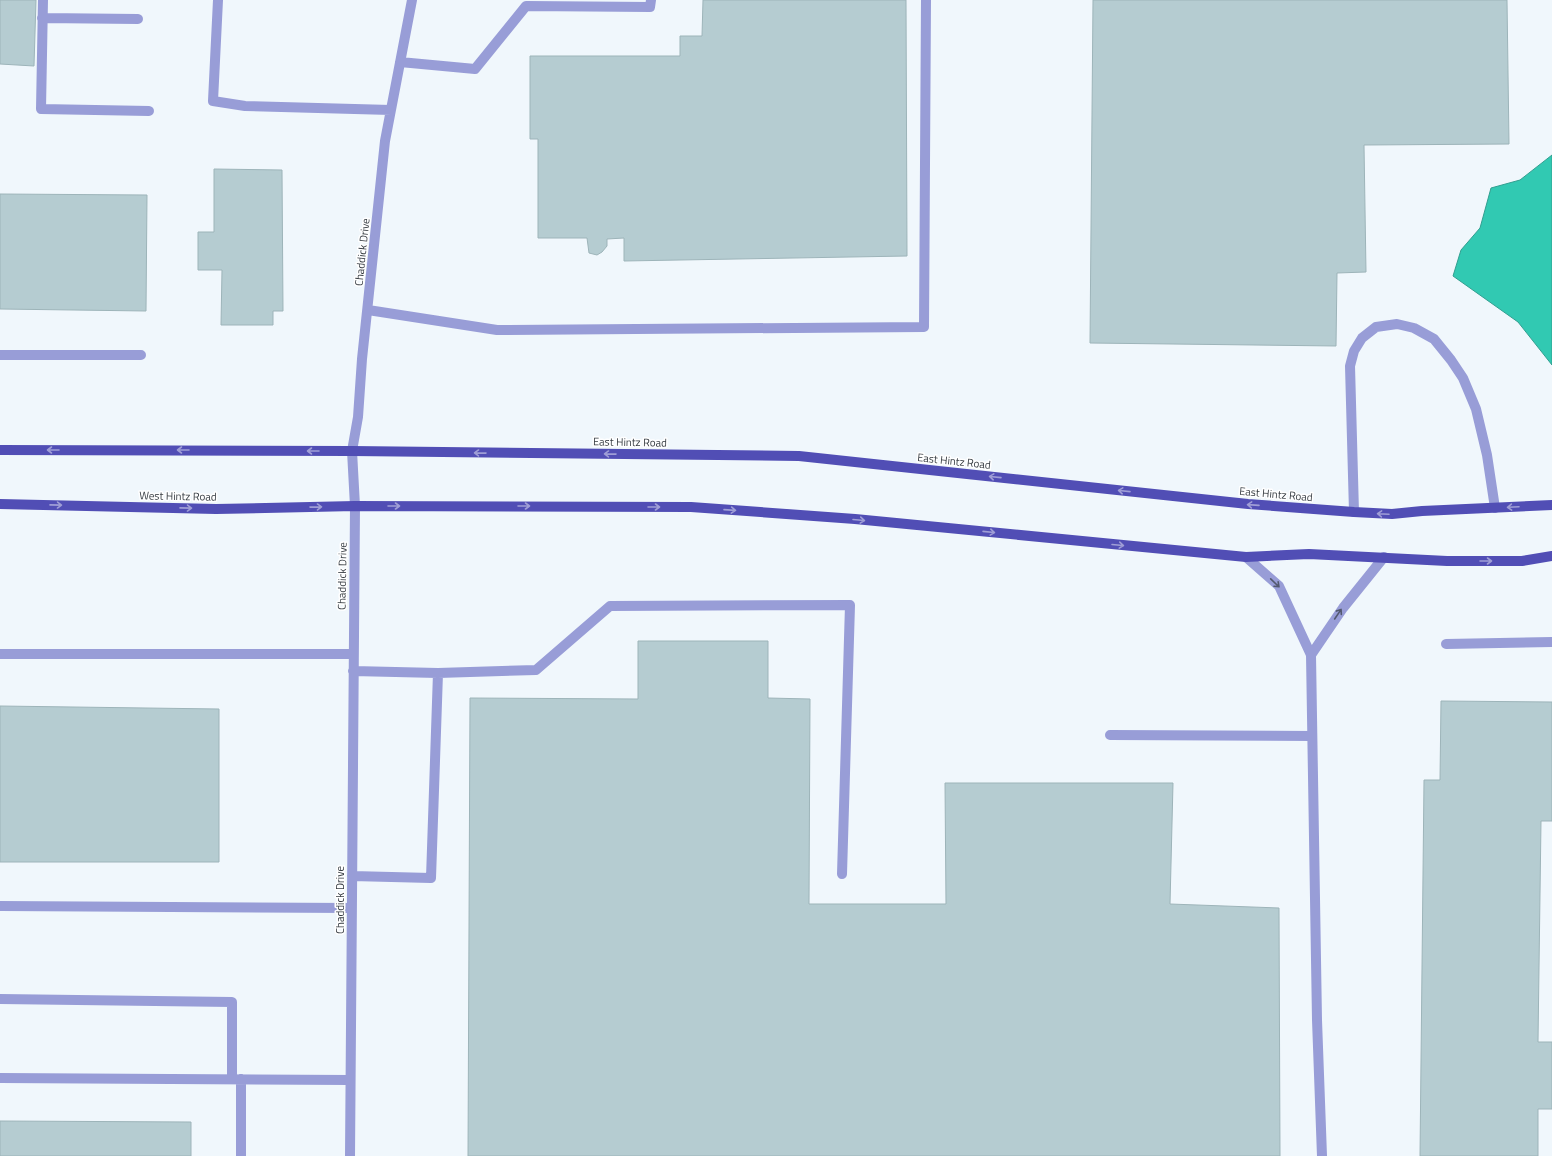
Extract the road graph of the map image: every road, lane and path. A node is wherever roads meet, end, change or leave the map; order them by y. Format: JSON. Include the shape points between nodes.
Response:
{"nodes":[{"id":1,"x":43,"y":0,"type":"edge"},
{"id":2,"x":218,"y":0,"type":"edge"},
{"id":3,"x":412,"y":0,"type":"edge"},
{"id":4,"x":651,"y":0,"type":"edge"},
{"id":5,"x":926,"y":0,"type":"edge"},
{"id":6,"x":564,"y":3,"type":"edge"},
{"id":7,"x":42,"y":18,"type":"junction"},
{"id":8,"x":138,"y":19,"type":"dead end"},
{"id":9,"x":400,"y":62,"type":"junction"},
{"id":10,"x":391,"y":110,"type":"junction"},
{"id":11,"x":149,"y":111,"type":"dead end"},
{"id":12,"x":368,"y":310,"type":"junction"},
{"id":13,"x":0,"y":355,"type":"edge"},
{"id":14,"x":140,"y":355,"type":"dead end"},
{"id":15,"x":0,"y":450,"type":"edge"},
{"id":16,"x":352,"y":451,"type":"junction"},
{"id":17,"x":0,"y":504,"type":"edge"},
{"id":18,"x":1552,"y":505,"type":"edge"},
{"id":19,"x":356,"y":506,"type":"junction"},
{"id":20,"x":1495,"y":508,"type":"junction"},
{"id":21,"x":1354,"y":512,"type":"junction"},
{"id":22,"x":1552,"y":556,"type":"edge"},
{"id":23,"x":1246,"y":557,"type":"junction"},
{"id":24,"x":1384,"y":557,"type":"junction"},
{"id":25,"x":1552,"y":642,"type":"edge"},
{"id":26,"x":1446,"y":644,"type":"dead end"},
{"id":27,"x":0,"y":654,"type":"edge"},
{"id":28,"x":353,"y":654,"type":"junction"},
{"id":29,"x":1311,"y":655,"type":"junction"},
{"id":30,"x":353,"y":671,"type":"junction"},
{"id":31,"x":438,"y":673,"type":"junction"},
{"id":32,"x":1110,"y":735,"type":"dead end"},
{"id":33,"x":1312,"y":736,"type":"junction"},
{"id":34,"x":842,"y":874,"type":"dead end"},
{"id":35,"x":352,"y":876,"type":"junction"},
{"id":36,"x":0,"y":906,"type":"edge"},
{"id":37,"x":351,"y":908,"type":"junction"},
{"id":38,"x":0,"y":999,"type":"edge"},
{"id":39,"x":0,"y":1078,"type":"edge"},
{"id":40,"x":236,"y":1079,"type":"junction"},
{"id":41,"x":350,"y":1080,"type":"junction"},
{"id":42,"x":241,"y":1156,"type":"edge"},
{"id":43,"x":350,"y":1156,"type":"edge"},
{"id":44,"x":1322,"y":1156,"type":"edge"}],
"edges":[{"from":1,"to":7,"type":"street"},
{"from":2,"to":10,"type":"street","via":[[213,101],[245,106]]},
{"from":3,"to":9,"type":"street","name":"Chaddick Drive"},
{"from":4,"to":6,"type":"street","via":[[650,7]]},
{"from":5,"to":12,"type":"street","via":[[924,327],[497,330]]},
{"from":6,"to":9,"type":"street","via":[[526,6],[475,69]]},
{"from":7,"to":8,"type":"street"},
{"from":7,"to":11,"type":"street","via":[[41,109]]},
{"from":9,"to":10,"type":"street","name":"Chaddick Drive"},
{"from":10,"to":12,"type":"street","name":"Chaddick Drive","via":[[385,141]]},
{"from":12,"to":16,"type":"street","name":"Chaddick Drive","via":[[358,417]]},
{"from":13,"to":14,"type":"street"},
{"from":16,"to":15,"type":"main road","one_way":true},
{"from":16,"to":19,"type":"street","name":"Chaddick Drive"},
{"from":21,"to":16,"type":"main road","name":"East Hintz Road","one_way":true,"via":[[1248,504],[800,456]]},
{"from":17,"to":19,"type":"main road","name":"West Hintz Road","one_way":true,"via":[[216,509]]},
{"from":18,"to":20,"type":"main road","name":"East Hintz Road","one_way":true},
{"from":19,"to":23,"type":"main road","one_way":true,"via":[[691,507],[855,519]]},
{"from":19,"to":28,"type":"street","name":"Chaddick Drive"},
{"from":20,"to":21,"type":"main road","name":"East Hintz Road","one_way":true,"via":[[1392,514]]},
{"from":20,"to":21,"type":"street","via":[[1487,455],[1476,409],[1463,378],[1434,339],[1414,328],[1397,324],[1376,327],[1362,338],[1354,351],[1350,366]]},
{"from":24,"to":22,"type":"main road","one_way":true,"via":[[1447,561],[1522,561]]},
{"from":23,"to":24,"type":"main road","via":[[1309,554]]},
{"from":23,"to":29,"type":"street","one_way":true,"via":[[1279,586]]},
{"from":29,"to":24,"type":"street","one_way":true,"via":[[1343,608]]},
{"from":25,"to":26,"type":"street"},
{"from":27,"to":28,"type":"street"},
{"from":28,"to":30,"type":"street","name":"Chaddick Drive"},
{"from":29,"to":33,"type":"street"},
{"from":30,"to":31,"type":"street"},
{"from":30,"to":35,"type":"street","name":"Chaddick Drive"},
{"from":31,"to":34,"type":"street","via":[[536,670],[610,606],[850,605]]},
{"from":31,"to":35,"type":"street","via":[[431,878]]},
{"from":32,"to":33,"type":"street"},
{"from":33,"to":44,"type":"street"},
{"from":35,"to":37,"type":"street","name":"Chaddick Drive"},
{"from":36,"to":37,"type":"street"},
{"from":37,"to":41,"type":"street","name":"Chaddick Drive"},
{"from":38,"to":40,"type":"street","via":[[232,1002]]},
{"from":39,"to":40,"type":"street"},
{"from":40,"to":41,"type":"street"},
{"from":40,"to":42,"type":"street"},
{"from":41,"to":43,"type":"street","name":"Chaddick Drive"}]}
